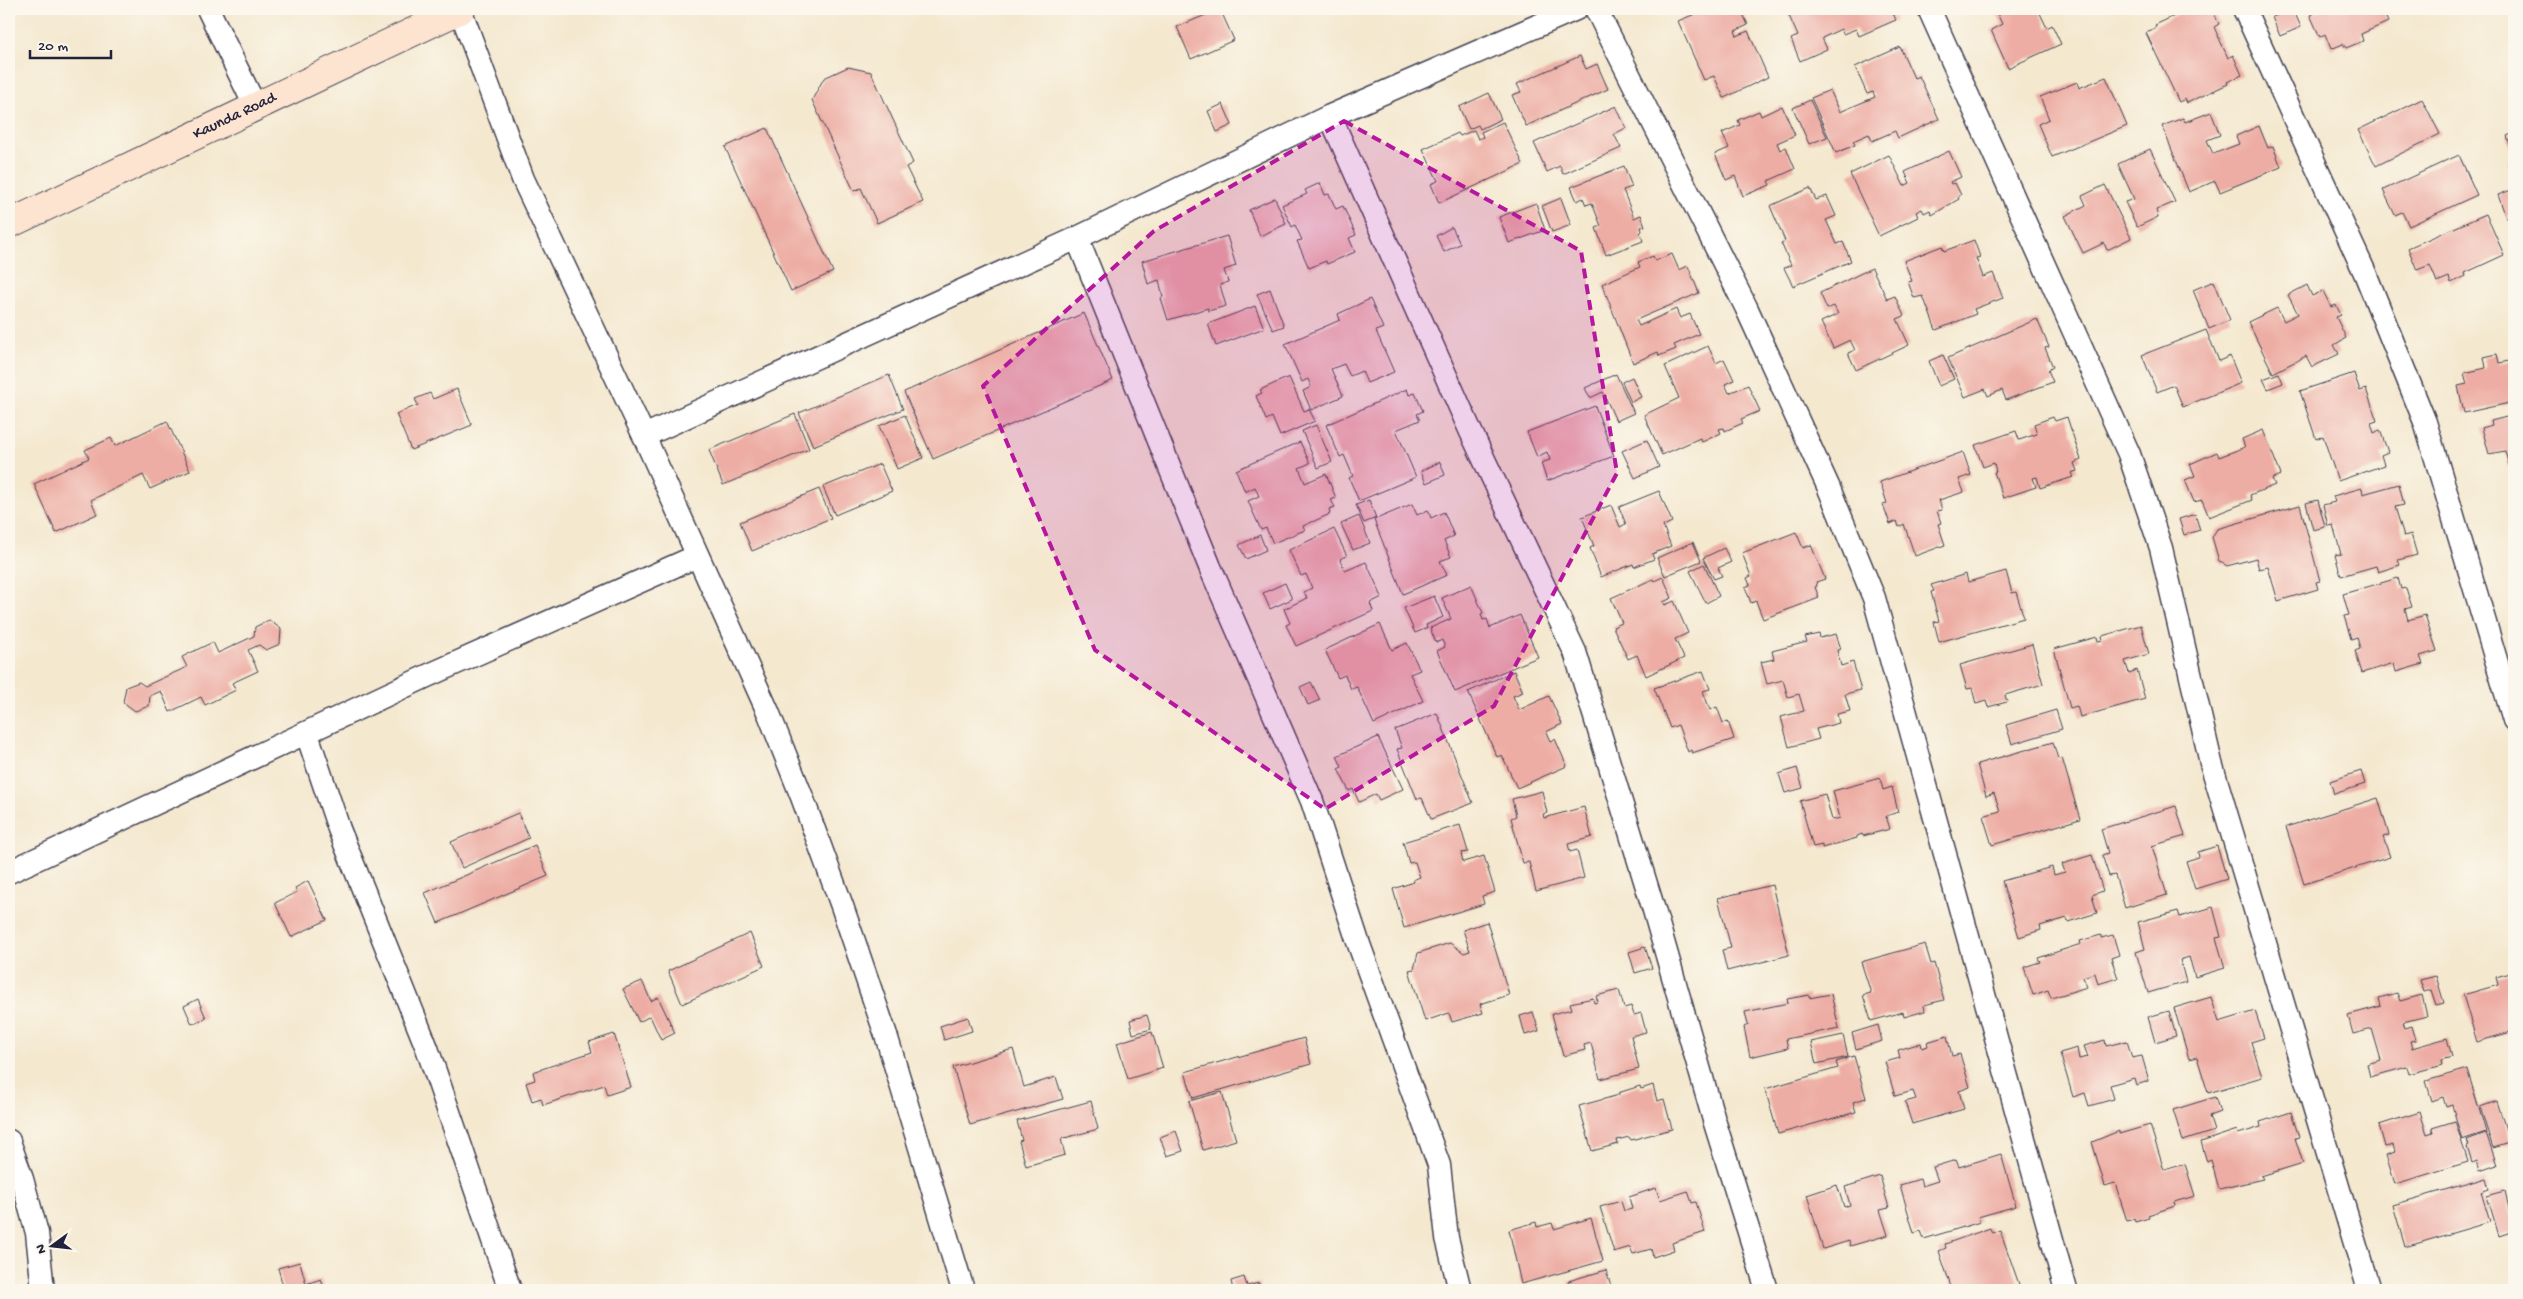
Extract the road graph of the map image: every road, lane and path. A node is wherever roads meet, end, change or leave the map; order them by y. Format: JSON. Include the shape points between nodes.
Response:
{"nodes":[{"id":1,"x":208,"y":9,"type":"edge"},
{"id":2,"x":460,"y":9,"type":"edge"},
{"id":3,"x":1576,"y":9,"type":"edge"},
{"id":4,"x":1596,"y":9,"type":"edge"},
{"id":5,"x":1929,"y":9,"type":"edge"},
{"id":6,"x":2244,"y":9,"type":"edge"},
{"id":7,"x":256,"y":108,"type":"junction"},
{"id":8,"x":1330,"y":116,"type":"junction"},
{"id":9,"x":9,"y":224,"type":"edge"},
{"id":10,"x":1077,"y":238,"type":"junction"},
{"id":11,"x":644,"y":436,"type":"junction"},
{"id":12,"x":697,"y":556,"type":"junction"},
{"id":13,"x":2514,"y":720,"type":"edge"},
{"id":14,"x":307,"y":734,"type":"junction"},
{"id":15,"x":9,"y":872,"type":"edge"},
{"id":16,"x":9,"y":1141,"type":"edge"},
{"id":17,"x":43,"y":1290,"type":"edge"},
{"id":18,"x":510,"y":1290,"type":"edge"},
{"id":19,"x":963,"y":1290,"type":"edge"},
{"id":20,"x":1460,"y":1290,"type":"edge"},
{"id":21,"x":1767,"y":1290,"type":"edge"},
{"id":22,"x":2066,"y":1290,"type":"edge"},
{"id":23,"x":2370,"y":1290,"type":"edge"}],
"edges":[{"from":1,"to":7,"type":"street"},
{"from":2,"to":7,"type":"main road","name":"Kaunda Road"},
{"from":2,"to":11,"type":"street","via":[[523,180]]},
{"from":3,"to":8,"type":"street"},
{"from":4,"to":22,"type":"street","via":[[1746,306],[1828,486],[1874,598]]},
{"from":5,"to":23,"type":"street","via":[[2129,454],[2161,548],[2211,763]]},
{"from":6,"to":13,"type":"street","via":[[2364,273],[2425,422]]},
{"from":7,"to":9,"type":"main road","name":"Kaunda Road"},
{"from":8,"to":10,"type":"street"},
{"from":8,"to":21,"type":"street","via":[[1471,432],[1575,652]]},
{"from":10,"to":11,"type":"street"},
{"from":10,"to":20,"type":"street","via":[[1210,567],[1312,801],[1357,939],[1440,1165],[1447,1238]]},
{"from":11,"to":12,"type":"street"},
{"from":12,"to":14,"type":"street","via":[[444,668]]},
{"from":12,"to":19,"type":"street","via":[[768,714],[842,906],[886,1035]]},
{"from":14,"to":15,"type":"street"},
{"from":14,"to":18,"type":"street","via":[[339,830],[427,1048]]},
{"from":16,"to":17,"type":"street","via":[[37,1233]]}]}
